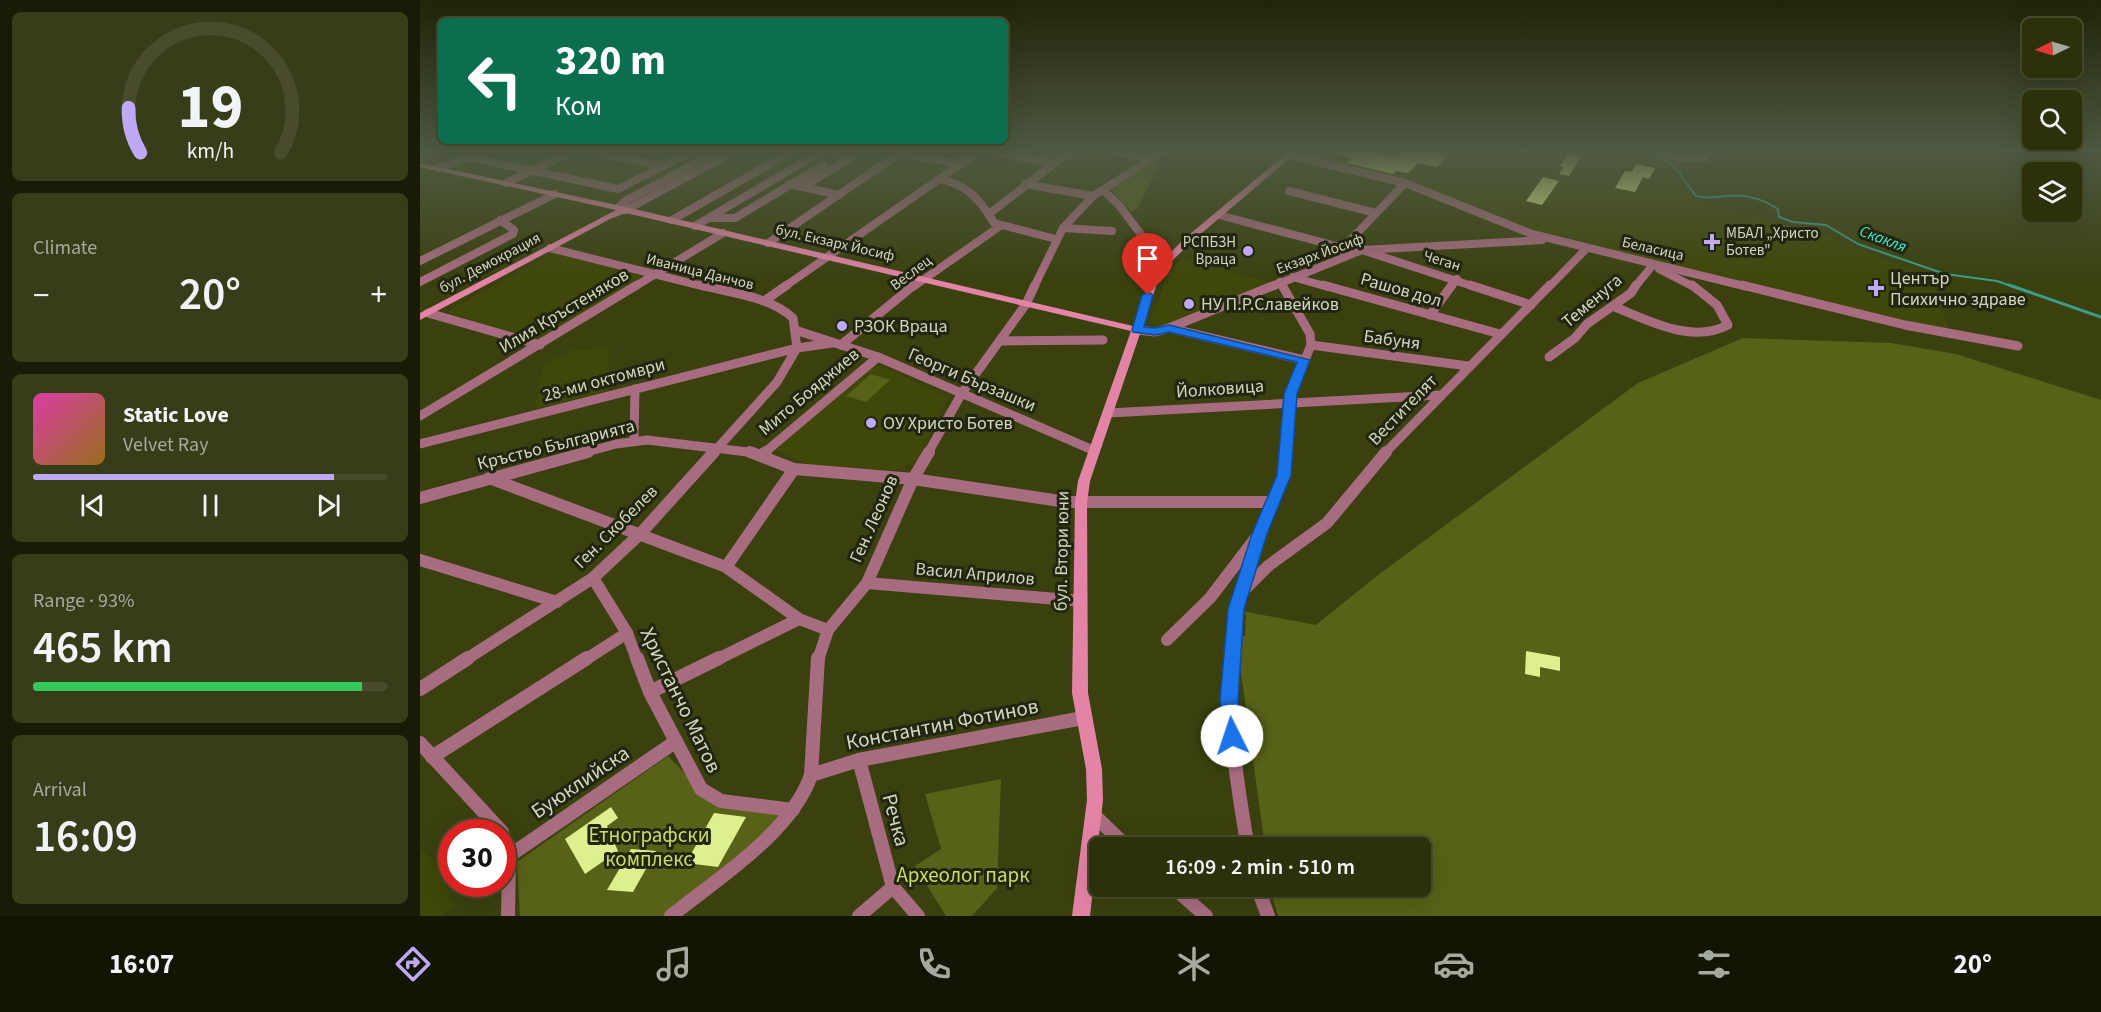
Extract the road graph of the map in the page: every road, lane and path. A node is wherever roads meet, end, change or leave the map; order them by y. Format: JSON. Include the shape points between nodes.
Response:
{"nodes":[{"id":1,"x":553,"y":195,"type":"edge"},
{"id":2,"x":558,"y":195,"type":"edge"},
{"id":3,"x":637,"y":195,"type":"edge"},
{"id":4,"x":650,"y":195,"type":"edge"},
{"id":5,"x":716,"y":195,"type":"edge"},
{"id":6,"x":749,"y":195,"type":"edge"},
{"id":7,"x":773,"y":195,"type":"edge"},
{"id":8,"x":839,"y":195,"type":"edge"},
{"id":9,"x":918,"y":195,"type":"edge"},
{"id":10,"x":976,"y":195,"type":"edge"},
{"id":11,"x":1011,"y":195,"type":"edge"},
{"id":12,"x":1086,"y":195,"type":"edge"},
{"id":13,"x":1108,"y":195,"type":"edge"},
{"id":14,"x":1242,"y":195,"type":"edge"},
{"id":15,"x":1304,"y":195,"type":"edge"},
{"id":16,"x":1394,"y":195,"type":"edge"},
{"id":17,"x":1433,"y":195,"type":"edge"},
{"id":18,"x":1093,"y":196,"type":"joint"},
{"id":19,"x":622,"y":209,"type":"junction"},
{"id":20,"x":1376,"y":213,"type":"junction"},
{"id":21,"x":989,"y":214,"type":"junction"},
{"id":22,"x":1219,"y":214,"type":"junction"},
{"id":23,"x":709,"y":218,"type":"junction"},
{"id":24,"x":500,"y":220,"type":"junction"},
{"id":25,"x":672,"y":220,"type":"junction"},
{"id":26,"x":695,"y":226,"type":"junction"},
{"id":27,"x":1000,"y":226,"type":"junction"},
{"id":28,"x":1063,"y":228,"type":"junction"},
{"id":29,"x":1112,"y":231,"type":"dead end"},
{"id":30,"x":723,"y":232,"type":"junction"},
{"id":31,"x":1056,"y":239,"type":"junction"},
{"id":32,"x":1557,"y":240,"type":"junction"},
{"id":33,"x":768,"y":243,"type":"junction"},
{"id":34,"x":1344,"y":246,"type":"junction"},
{"id":35,"x":550,"y":248,"type":"junction"},
{"id":36,"x":1587,"y":248,"type":"junction"},
{"id":37,"x":1362,"y":250,"type":"junction"},
{"id":38,"x":828,"y":257,"type":"junction"},
{"id":39,"x":1639,"y":260,"type":"junction"},
{"id":40,"x":420,"y":261,"type":"edge"},
{"id":41,"x":1162,"y":263,"type":"junction"},
{"id":42,"x":1327,"y":264,"type":"junction"},
{"id":43,"x":1652,"y":266,"type":"junction"},
{"id":44,"x":655,"y":275,"type":"junction"},
{"id":45,"x":1293,"y":277,"type":"junction"},
{"id":46,"x":922,"y":279,"type":"junction"},
{"id":47,"x":1457,"y":279,"type":"junction"},
{"id":48,"x":420,"y":282,"type":"edge"},
{"id":49,"x":1280,"y":282,"type":"junction"},
{"id":50,"x":764,"y":301,"type":"junction"},
{"id":51,"x":1026,"y":304,"type":"junction"},
{"id":52,"x":1531,"y":305,"type":"junction"},
{"id":53,"x":1615,"y":307,"type":"junction"},
{"id":54,"x":424,"y":315,"type":"edge"},
{"id":55,"x":1430,"y":315,"type":"junction"},
{"id":56,"x":1169,"y":328,"type":"junction"},
{"id":57,"x":795,"y":330,"type":"junction"},
{"id":58,"x":1138,"y":330,"type":"junction"},
{"id":59,"x":1500,"y":334,"type":"junction"},
{"id":60,"x":1103,"y":340,"type":"dead end"},
{"id":61,"x":1000,"y":341,"type":"junction"},
{"id":62,"x":838,"y":344,"type":"junction"},
{"id":63,"x":540,"y":345,"type":"junction"},
{"id":64,"x":1311,"y":345,"type":"junction"},
{"id":65,"x":2018,"y":346,"type":"dead end"},
{"id":66,"x":797,"y":348,"type":"junction"},
{"id":67,"x":878,"y":357,"type":"junction"},
{"id":68,"x":1549,"y":357,"type":"dead end"},
{"id":69,"x":1304,"y":360,"type":"junction"},
{"id":70,"x":1468,"y":366,"type":"junction"},
{"id":71,"x":635,"y":389,"type":"junction"},
{"id":72,"x":962,"y":393,"type":"junction"},
{"id":73,"x":1441,"y":395,"type":"junction"},
{"id":74,"x":1290,"y":401,"type":"junction"},
{"id":75,"x":1109,"y":412,"type":"junction"},
{"id":76,"x":420,"y":416,"type":"edge"},
{"id":77,"x":634,"y":440,"type":"junction"},
{"id":78,"x":420,"y":444,"type":"edge"},
{"id":79,"x":716,"y":448,"type":"junction"},
{"id":80,"x":1095,"y":451,"type":"junction"},
{"id":81,"x":763,"y":454,"type":"junction"},
{"id":82,"x":795,"y":469,"type":"junction"},
{"id":83,"x":489,"y":478,"type":"junction"},
{"id":84,"x":913,"y":479,"type":"junction"},
{"id":85,"x":420,"y":498,"type":"edge"},
{"id":86,"x":1274,"y":502,"type":"junction"},
{"id":87,"x":1081,"y":503,"type":"junction"},
{"id":88,"x":641,"y":533,"type":"junction"},
{"id":89,"x":1259,"y":534,"type":"junction"},
{"id":90,"x":420,"y":560,"type":"edge"},
{"id":91,"x":726,"y":567,"type":"junction"},
{"id":92,"x":593,"y":578,"type":"junction"},
{"id":93,"x":867,"y":583,"type":"junction"},
{"id":94,"x":1242,"y":592,"type":"junction"},
{"id":95,"x":1081,"y":601,"type":"junction"},
{"id":96,"x":557,"y":602,"type":"junction"},
{"id":97,"x":799,"y":619,"type":"junction"},
{"id":98,"x":828,"y":630,"type":"junction"},
{"id":99,"x":627,"y":633,"type":"junction"},
{"id":100,"x":1167,"y":640,"type":"dead end"},
{"id":101,"x":420,"y":689,"type":"edge"},
{"id":102,"x":650,"y":692,"type":"junction"},
{"id":103,"x":1083,"y":718,"type":"junction"},
{"id":104,"x":675,"y":742,"type":"junction"},
{"id":105,"x":420,"y":743,"type":"edge"},
{"id":106,"x":432,"y":757,"type":"junction"},
{"id":107,"x":859,"y":760,"type":"junction"},
{"id":108,"x":811,"y":775,"type":"junction"},
{"id":109,"x":793,"y":810,"type":"junction"},
{"id":110,"x":1094,"y":815,"type":"junction"},
{"id":111,"x":489,"y":819,"type":"edge"},
{"id":112,"x":1117,"y":837,"type":"edge"},
{"id":113,"x":1246,"y":837,"type":"edge"},
{"id":114,"x":516,"y":851,"type":"edge"},
{"id":115,"x":893,"y":887,"type":"junction"},
{"id":116,"x":508,"y":897,"type":"edge"},
{"id":117,"x":1184,"y":897,"type":"edge"},
{"id":118,"x":1261,"y":897,"type":"edge"},
{"id":119,"x":508,"y":916,"type":"edge"},
{"id":120,"x":671,"y":916,"type":"edge"},
{"id":121,"x":859,"y":916,"type":"edge"},
{"id":122,"x":918,"y":916,"type":"edge"},
{"id":123,"x":1081,"y":916,"type":"edge"},
{"id":124,"x":1206,"y":916,"type":"edge"},
{"id":125,"x":1268,"y":916,"type":"edge"}],
"edges":[{"from":1,"to":24,"type":"street"},
{"from":2,"to":19,"type":"street","name":"бул. Екзарх Йосиф"},
{"from":3,"to":19,"type":"street","name":"бул. Демокрация","via":[[625,201]]},
{"from":4,"to":19,"type":"street","name":"бул. Демокрация"},
{"from":5,"to":25,"type":"street"},
{"from":6,"to":23,"type":"street"},
{"from":7,"to":23,"type":"street","via":[[735,218]]},
{"from":8,"to":33,"type":"street"},
{"from":9,"to":38,"type":"street"},
{"from":10,"to":21,"type":"street"},
{"from":11,"to":21,"type":"street"},
{"from":12,"to":18,"type":"street"},
{"from":13,"to":41,"type":"street"},
{"from":14,"to":22,"type":"street","name":"бул. Втори юни"},
{"from":15,"to":20,"type":"street"},
{"from":16,"to":20,"type":"street"},
{"from":17,"to":32,"type":"street","name":"Беласица","via":[[1512,228]]},
{"from":18,"to":28,"type":"street","name":"Ген. Леонов"},
{"from":19,"to":25,"type":"street","name":"бул. Екзарх Йосиф"},
{"from":19,"to":35,"type":"street","name":"бул. Демокрация"},
{"from":20,"to":34,"type":"street"},
{"from":21,"to":27,"type":"street"},
{"from":22,"to":34,"type":"street","name":"Чеган"},
{"from":22,"to":41,"type":"street","name":"бул. Втори юни"},
{"from":23,"to":26,"type":"street"},
{"from":24,"to":40,"type":"street"},
{"from":24,"to":48,"type":"street","via":[[514,230],[513,234]]},
{"from":25,"to":26,"type":"street","name":"бул. Екзарх Йосиф"},
{"from":26,"to":30,"type":"street","name":"бул. Екзарх Йосиф"},
{"from":27,"to":31,"type":"street"},
{"from":27,"to":46,"type":"street","name":"Веслец"},
{"from":28,"to":29,"type":"street"},
{"from":28,"to":31,"type":"street","name":"Ген. Леонов"},
{"from":30,"to":33,"type":"street","name":"бул. Екзарх Йосиф"},
{"from":30,"to":44,"type":"street","name":"Илия Кръстеняков"},
{"from":31,"to":51,"type":"street","name":"Ген. Леонов"},
{"from":32,"to":36,"type":"street","name":"Беласица"},
{"from":32,"to":37,"type":"street","name":"Екзарх Йосиф"},
{"from":33,"to":38,"type":"street","name":"бул. Екзарх Йосиф"},
{"from":34,"to":37,"type":"street","name":"Чеган"},
{"from":34,"to":42,"type":"street"},
{"from":35,"to":44,"type":"street","name":"Иваница Данчов"},
{"from":35,"to":54,"type":"street","name":"бул. Демокрация"},
{"from":36,"to":39,"type":"street","name":"Беласица"},
{"from":36,"to":52,"type":"street","name":"Вестителят"},
{"from":37,"to":42,"type":"street","name":"Екзарх Йосиф"},
{"from":37,"to":47,"type":"street","name":"Чеган"},
{"from":38,"to":46,"type":"street","name":"бул. Екзарх Йосиф"},
{"from":38,"to":50,"type":"street"},
{"from":39,"to":43,"type":"street"},
{"from":39,"to":65,"type":"street","name":"Беласица","via":[[1905,325]]},
{"from":41,"to":58,"type":"street","name":"бул. Втори юни"},
{"from":42,"to":45,"type":"street","name":"Екзарх Йосиф"},
{"from":43,"to":53,"type":"street","name":"Теменуга"},
{"from":43,"to":53,"type":"street","via":[[1701,290],[1722,309],[1728,325],[1705,335],[1646,320]]},
{"from":44,"to":50,"type":"street","name":"Иваница Данчов"},
{"from":44,"to":63,"type":"street","name":"Илия Кръстеняков"},
{"from":45,"to":49,"type":"street","name":"Екзарх Йосиф"},
{"from":45,"to":55,"type":"street","name":"Рашов дол"},
{"from":46,"to":51,"type":"street","name":"бул. Екзарх Йосиф"},
{"from":46,"to":62,"type":"street","name":"Веслец"},
{"from":47,"to":52,"type":"street","name":"Чеган"},
{"from":47,"to":55,"type":"street"},
{"from":49,"to":56,"type":"street","name":"Екзарх Йосиф"},
{"from":49,"to":64,"type":"street","via":[[1310,334]]},
{"from":50,"to":57,"type":"street","name":"Иваница Данчов","via":[[793,318]]},
{"from":51,"to":58,"type":"street","name":"бул. Екзарх Йосиф"},
{"from":51,"to":61,"type":"street","name":"Ген. Леонов"},
{"from":52,"to":59,"type":"street","name":"Вестителят"},
{"from":53,"to":68,"type":"street","name":"Теменуга","via":[[1587,324]]},
{"from":54,"to":63,"type":"street"},
{"from":55,"to":59,"type":"street","name":"Рашов дол"},
{"from":56,"to":58,"type":"street","name":"Екзарх Йосиф","via":[[1155,332]]},
{"from":56,"to":69,"type":"street"},
{"from":57,"to":62,"type":"street","name":"Георги Бързашки"},
{"from":57,"to":66,"type":"street"},
{"from":58,"to":75,"type":"street","name":"бул. Втори юни"},
{"from":59,"to":70,"type":"street","name":"Вестителят"},
{"from":60,"to":61,"type":"street"},
{"from":61,"to":72,"type":"street","name":"Ген. Леонов"},
{"from":62,"to":66,"type":"street","name":"28-ми октомври"},
{"from":62,"to":67,"type":"street","name":"Георги Бързашки"},
{"from":63,"to":76,"type":"street","name":"Илия Кръстеняков"},
{"from":64,"to":69,"type":"street"},
{"from":64,"to":70,"type":"street","name":"Бабуня"},
{"from":66,"to":71,"type":"street","name":"28-ми октомври"},
{"from":66,"to":79,"type":"street","name":"Ген. Скобелев","via":[[777,382]]},
{"from":67,"to":72,"type":"street","name":"Георги Бързашки"},
{"from":67,"to":81,"type":"street","name":"Мито Бояджиев"},
{"from":69,"to":74,"type":"street"},
{"from":70,"to":73,"type":"street","name":"Вестителят"},
{"from":71,"to":77,"type":"street"},
{"from":71,"to":78,"type":"street","name":"28-ми октомври"},
{"from":72,"to":80,"type":"street","name":"Георги Бързашки"},
{"from":72,"to":84,"type":"street","name":"Ген. Леонов"},
{"from":73,"to":74,"type":"street","name":"Йолковица"},
{"from":73,"to":94,"type":"street","name":"Вестителят","via":[[1373,465],[1327,524],[1269,566]]},
{"from":74,"to":75,"type":"street","name":"Йолковица"},
{"from":74,"to":86,"type":"street","via":[[1284,475]]},
{"from":75,"to":80,"type":"street","name":"бул. Втори юни"},
{"from":77,"to":79,"type":"street","name":"Кръстьо Българията"},
{"from":77,"to":83,"type":"street","name":"Кръстьо Българията"},
{"from":79,"to":81,"type":"street","name":"Кръстьо Българията"},
{"from":79,"to":88,"type":"street","name":"Ген. Скобелев"},
{"from":80,"to":87,"type":"street","name":"бул. Втори юни"},
{"from":81,"to":82,"type":"street","name":"Кръстьо Българията"},
{"from":82,"to":84,"type":"street","name":"Кръстьо Българията"},
{"from":82,"to":91,"type":"street"},
{"from":83,"to":85,"type":"street","name":"Кръстьо Българията"},
{"from":83,"to":88,"type":"street"},
{"from":84,"to":87,"type":"street","name":"Кръстьо Българията"},
{"from":84,"to":93,"type":"street","name":"Ген. Леонов"},
{"from":86,"to":87,"type":"street","name":"Кръстьо Българията"},
{"from":86,"to":89,"type":"street"},
{"from":87,"to":95,"type":"street","name":"бул. Втори юни"},
{"from":88,"to":91,"type":"street"},
{"from":88,"to":92,"type":"street","name":"Ген. Скобелев"},
{"from":89,"to":94,"type":"street"},
{"from":89,"to":100,"type":"street","via":[[1210,598]]},
{"from":90,"to":96,"type":"street"},
{"from":91,"to":97,"type":"street"},
{"from":92,"to":96,"type":"street","name":"Ген. Скобелев"},
{"from":92,"to":99,"type":"street","name":"Христанчо Матов"},
{"from":93,"to":95,"type":"street","name":"Васил Априлов"},
{"from":93,"to":98,"type":"street","name":"Ген. Леонов"},
{"from":94,"to":113,"type":"street","via":[[1236,609],[1229,700]]},
{"from":95,"to":103,"type":"street","name":"бул. Втори юни"},
{"from":96,"to":101,"type":"street","name":"Ген. Скобелев"},
{"from":97,"to":98,"type":"street"},
{"from":97,"to":102,"type":"street"},
{"from":98,"to":108,"type":"street","name":"Ген. Леонов","via":[[816,665]]},
{"from":99,"to":102,"type":"street","name":"Христанчо Матов"},
{"from":99,"to":106,"type":"street"},
{"from":102,"to":104,"type":"street","name":"Христанчо Матов"},
{"from":103,"to":107,"type":"street","name":"Константин Фотинов"},
{"from":103,"to":110,"type":"street","name":"бул. Втори юни","via":[[1094,769]]},
{"from":104,"to":109,"type":"street","name":"Христанчо Матов","via":[[700,789],[721,801]]},
{"from":104,"to":114,"type":"street","name":"Буюклийска"},
{"from":105,"to":106,"type":"street"},
{"from":106,"to":111,"type":"street"},
{"from":107,"to":108,"type":"street","name":"Константин Фотинов"},
{"from":107,"to":115,"type":"street","name":"Речка"},
{"from":108,"to":109,"type":"street","name":"Ген. Леонов","via":[[805,794]]},
{"from":109,"to":120,"type":"street","name":"Ген. Леонов","via":[[767,838]]},
{"from":110,"to":112,"type":"street"},
{"from":110,"to":123,"type":"street","name":"бул. Втори юни"},
{"from":115,"to":121,"type":"street"},
{"from":115,"to":122,"type":"street","name":"Речка"},
{"from":116,"to":119,"type":"street"},
{"from":117,"to":124,"type":"street"},
{"from":118,"to":125,"type":"street"}]}
